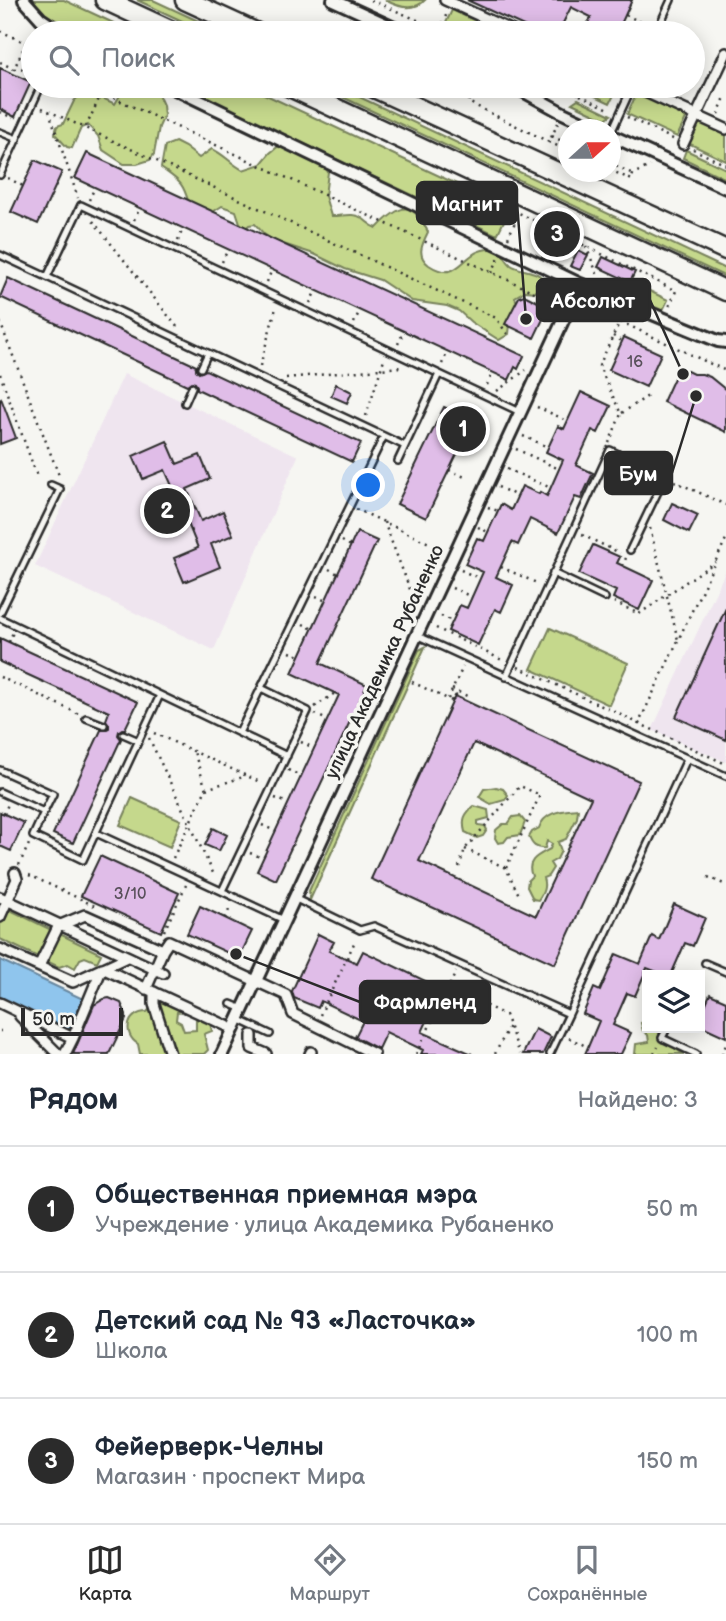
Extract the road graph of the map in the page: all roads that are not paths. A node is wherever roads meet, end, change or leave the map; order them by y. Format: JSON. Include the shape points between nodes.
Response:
{"nodes":[{"id":1,"x":24,"y":0,"type":"edge"},
{"id":2,"x":105,"y":0,"type":"edge"},
{"id":3,"x":185,"y":0,"type":"edge"},
{"id":4,"x":333,"y":0,"type":"edge"},
{"id":5,"x":671,"y":0,"type":"edge"},
{"id":6,"x":449,"y":1,"type":"edge"},
{"id":7,"x":44,"y":21,"type":"edge"},
{"id":8,"x":150,"y":21,"type":"edge"},
{"id":9,"x":231,"y":21,"type":"edge"},
{"id":10,"x":379,"y":21,"type":"edge"},
{"id":11,"x":492,"y":21,"type":"edge"},
{"id":12,"x":661,"y":21,"type":"edge"},
{"id":13,"x":726,"y":53,"type":"edge"},
{"id":14,"x":36,"y":98,"type":"edge"},
{"id":15,"x":194,"y":98,"type":"edge"},
{"id":16,"x":314,"y":98,"type":"edge"},
{"id":17,"x":396,"y":98,"type":"edge"},
{"id":18,"x":535,"y":98,"type":"edge"},
{"id":19,"x":627,"y":98,"type":"edge"},
{"id":20,"x":658,"y":98,"type":"edge"},
{"id":21,"x":697,"y":116,"type":"junction"},
{"id":22,"x":576,"y":119,"type":"edge"},
{"id":23,"x":618,"y":119,"type":"edge"},
{"id":24,"x":726,"y":129,"type":"edge"},
{"id":25,"x":0,"y":132,"type":"edge"},
{"id":26,"x":17,"y":139,"type":"junction"},
{"id":27,"x":621,"y":140,"type":"edge"},
{"id":28,"x":683,"y":144,"type":"dead end"},
{"id":29,"x":0,"y":175,"type":"edge"},
{"id":30,"x":726,"y":188,"type":"edge"},
{"id":31,"x":726,"y":250,"type":"edge"},
{"id":32,"x":0,"y":255,"type":"edge"},
{"id":33,"x":47,"y":277,"type":"junction"},
{"id":34,"x":580,"y":284,"type":"junction"},
{"id":35,"x":726,"y":292,"type":"edge"},
{"id":36,"x":726,"y":342,"type":"edge"},
{"id":37,"x":208,"y":353,"type":"junction"},
{"id":38,"x":201,"y":368,"type":"dead end"},
{"id":39,"x":439,"y":373,"type":"junction"},
{"id":40,"x":192,"y":387,"type":"dead end"},
{"id":41,"x":185,"y":403,"type":"dead end"},
{"id":42,"x":502,"y":403,"type":"junction"},
{"id":43,"x":498,"y":411,"type":"dead end"},
{"id":44,"x":520,"y":412,"type":"junction"},
{"id":45,"x":384,"y":436,"type":"junction"},
{"id":46,"x":405,"y":446,"type":"junction"},
{"id":47,"x":398,"y":461,"type":"dead end"},
{"id":48,"x":51,"y":485,"type":"dead end"},
{"id":49,"x":628,"y":553,"type":"road end"},
{"id":50,"x":553,"y":573,"type":"junction"},
{"id":51,"x":605,"y":598,"type":"road end"},
{"id":52,"x":0,"y":615,"type":"edge"},
{"id":53,"x":416,"y":635,"type":"junction"},
{"id":54,"x":506,"y":677,"type":"junction"},
{"id":55,"x":261,"y":688,"type":"junction"},
{"id":56,"x":160,"y":695,"type":"junction"},
{"id":57,"x":86,"y":718,"type":"road end"},
{"id":58,"x":104,"y":725,"type":"dead end"},
{"id":59,"x":239,"y":733,"type":"junction"},
{"id":60,"x":123,"y":734,"type":"dead end"},
{"id":61,"x":139,"y":741,"type":"junction"},
{"id":62,"x":287,"y":756,"type":"junction"},
{"id":63,"x":687,"y":759,"type":"junction"},
{"id":64,"x":0,"y":770,"type":"edge"},
{"id":65,"x":726,"y":776,"type":"edge"},
{"id":66,"x":0,"y":792,"type":"edge"},
{"id":67,"x":44,"y":812,"type":"junction"},
{"id":68,"x":96,"y":833,"type":"junction"},
{"id":69,"x":15,"y":873,"type":"road end"},
{"id":70,"x":222,"y":891,"type":"junction"},
{"id":71,"x":294,"y":898,"type":"junction"},
{"id":72,"x":4,"y":899,"type":"edge"},
{"id":73,"x":0,"y":917,"type":"edge"},
{"id":74,"x":284,"y":920,"type":"junction"},
{"id":75,"x":60,"y":925,"type":"junction"},
{"id":76,"x":0,"y":949,"type":"edge"},
{"id":77,"x":160,"y":949,"type":"junction"},
{"id":78,"x":127,"y":957,"type":"junction"},
{"id":79,"x":705,"y":963,"type":"dead end"},
{"id":80,"x":39,"y":966,"type":"junction"},
{"id":81,"x":103,"y":968,"type":"junction"},
{"id":82,"x":159,"y":971,"type":"junction"},
{"id":83,"x":726,"y":972,"type":"edge"},
{"id":84,"x":256,"y":981,"type":"junction"},
{"id":85,"x":150,"y":990,"type":"junction"},
{"id":86,"x":0,"y":1003,"type":"edge"},
{"id":87,"x":231,"y":1004,"type":"dead end"},
{"id":88,"x":14,"y":1010,"type":"junction"},
{"id":89,"x":240,"y":1014,"type":"junction"},
{"id":90,"x":569,"y":1014,"type":"junction"},
{"id":91,"x":227,"y":1026,"type":"dead end"},
{"id":92,"x":664,"y":1033,"type":"edge"},
{"id":93,"x":270,"y":1034,"type":"dead end"},
{"id":94,"x":248,"y":1036,"type":"dead end"},
{"id":95,"x":73,"y":1038,"type":"junction"},
{"id":96,"x":58,"y":1054,"type":"edge"},
{"id":97,"x":65,"y":1054,"type":"edge"},
{"id":98,"x":170,"y":1054,"type":"edge"},
{"id":99,"x":222,"y":1054,"type":"edge"},
{"id":100,"x":266,"y":1054,"type":"edge"},
{"id":101,"x":374,"y":1054,"type":"edge"},
{"id":102,"x":550,"y":1054,"type":"edge"},
{"id":103,"x":696,"y":1054,"type":"edge"}],
"edges":[{"from":1,"to":7,"type":"street"},
{"from":2,"to":8,"type":"main road"},
{"from":3,"to":9,"type":"main road"},
{"from":4,"to":10,"type":"street"},
{"from":5,"to":12,"type":"lane"},
{"from":6,"to":11,"type":"street"},
{"from":13,"to":21,"type":"street"},
{"from":14,"to":26,"type":"lane"},
{"from":15,"to":34,"type":"street"},
{"from":16,"to":35,"type":"main road"},
{"from":17,"to":31,"type":"main road"},
{"from":18,"to":22,"type":"street"},
{"from":19,"to":23,"type":"lane"},
{"from":20,"to":21,"type":"street"},
{"from":21,"to":24,"type":"street"},
{"from":21,"to":28,"type":"street"},
{"from":25,"to":26,"type":"lane"},
{"from":26,"to":29,"type":"lane"},
{"from":27,"to":30,"type":"street"},
{"from":32,"to":33,"type":"lane"},
{"from":33,"to":37,"type":"lane"},
{"from":33,"to":39,"type":"lane","via":[[83,206]]},
{"from":34,"to":36,"type":"street"},
{"from":34,"to":44,"type":"street","name":"улица Академика Рубаненко"},
{"from":37,"to":38,"type":"lane"},
{"from":37,"to":45,"type":"lane"},
{"from":39,"to":42,"type":"lane"},
{"from":39,"to":46,"type":"lane"},
{"from":40,"to":41,"type":"lane"},
{"from":42,"to":43,"type":"lane"},
{"from":42,"to":44,"type":"lane"},
{"from":44,"to":53,"type":"street","name":"улица Академика Рубаненко"},
{"from":45,"to":46,"type":"lane"},
{"from":45,"to":55,"type":"lane"},
{"from":46,"to":47,"type":"lane"},
{"from":48,"to":52,"type":"lane","via":[[61,489]]},
{"from":49,"to":50,"type":"lane","via":[[665,477],[610,450]]},
{"from":50,"to":51,"type":"lane"},
{"from":50,"to":54,"type":"lane"},
{"from":52,"to":56,"type":"lane"},
{"from":53,"to":54,"type":"lane"},
{"from":53,"to":71,"type":"street","name":"улица Академика Рубаненко"},
{"from":54,"to":63,"type":"lane"},
{"from":55,"to":59,"type":"lane"},
{"from":55,"to":62,"type":"lane","via":[[308,711]]},
{"from":56,"to":59,"type":"lane"},
{"from":56,"to":61,"type":"lane"},
{"from":57,"to":58,"type":"lane"},
{"from":59,"to":62,"type":"lane"},
{"from":60,"to":61,"type":"lane"},
{"from":61,"to":68,"type":"lane"},
{"from":62,"to":70,"type":"lane"},
{"from":63,"to":65,"type":"lane"},
{"from":63,"to":90,"type":"lane"},
{"from":64,"to":67,"type":"lane","via":[[53,794]]},
{"from":66,"to":67,"type":"lane"},
{"from":67,"to":68,"type":"lane","via":[[33,836],[83,860]]},
{"from":68,"to":70,"type":"lane"},
{"from":69,"to":72,"type":"street","via":[[17,879]]},
{"from":70,"to":74,"type":"lane"},
{"from":71,"to":74,"type":"street","name":"улица Академика Рубаненко"},
{"from":71,"to":90,"type":"lane","via":[[360,930],[374,926]]},
{"from":72,"to":73,"type":"street"},
{"from":72,"to":75,"type":"street"},
{"from":74,"to":84,"type":"street","name":"улица Академика Рубаненко"},
{"from":75,"to":77,"type":"street","via":[[85,915]]},
{"from":75,"to":78,"type":"street"},
{"from":75,"to":80,"type":"street"},
{"from":76,"to":80,"type":"street"},
{"from":77,"to":82,"type":"street"},
{"from":77,"to":84,"type":"street","via":[[169,941]]},
{"from":78,"to":81,"type":"street"},
{"from":78,"to":82,"type":"street"},
{"from":79,"to":83,"type":"lane"},
{"from":80,"to":81,"type":"street","via":[[73,982]]},
{"from":81,"to":85,"type":"street"},
{"from":81,"to":95,"type":"street"},
{"from":82,"to":85,"type":"street"},
{"from":84,"to":89,"type":"street","name":"улица Академика Рубаненко"},
{"from":84,"to":101,"type":"street","via":[[286,995],[293,1014]]},
{"from":85,"to":91,"type":"street"},
{"from":85,"to":98,"type":"street"},
{"from":86,"to":88,"type":"street"},
{"from":87,"to":89,"type":"lane"},
{"from":88,"to":95,"type":"street"},
{"from":88,"to":96,"type":"street"},
{"from":89,"to":93,"type":"lane"},
{"from":89,"to":99,"type":"street","name":"улица Академика Рубаненко"},
{"from":90,"to":102,"type":"lane"},
{"from":92,"to":103,"type":"lane","via":[[662,1038]]},
{"from":94,"to":100,"type":"street","via":[[252,1048]]},
{"from":95,"to":97,"type":"street"}]}
